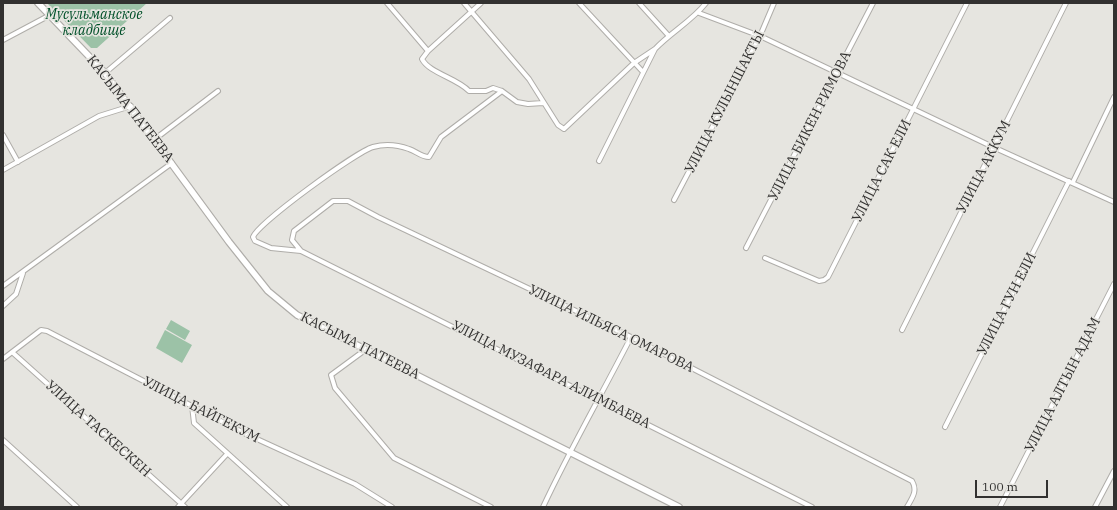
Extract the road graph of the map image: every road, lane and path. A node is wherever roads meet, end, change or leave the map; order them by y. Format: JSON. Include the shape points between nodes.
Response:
{"nodes":[{"id":1,"x":38,"y":3,"type":"edge"},
{"id":2,"x":387,"y":3,"type":"edge"},
{"id":3,"x":464,"y":3,"type":"edge"},
{"id":4,"x":481,"y":3,"type":"edge"},
{"id":5,"x":579,"y":3,"type":"edge"},
{"id":6,"x":639,"y":3,"type":"edge"},
{"id":7,"x":706,"y":3,"type":"edge"},
{"id":8,"x":774,"y":3,"type":"edge"},
{"id":9,"x":873,"y":3,"type":"edge"},
{"id":10,"x":967,"y":3,"type":"edge"},
{"id":11,"x":1066,"y":3,"type":"edge"},
{"id":12,"x":472,"y":11,"type":"junction"},
{"id":13,"x":699,"y":13,"type":"junction"},
{"id":14,"x":50,"y":15,"type":"junction"},
{"id":15,"x":170,"y":18,"type":"dead end"},
{"id":16,"x":668,"y":35,"type":"junction"},
{"id":17,"x":760,"y":36,"type":"junction"},
{"id":18,"x":3,"y":40,"type":"edge"},
{"id":19,"x":655,"y":48,"type":"junction"},
{"id":20,"x":428,"y":51,"type":"junction"},
{"id":21,"x":634,"y":63,"type":"junction"},
{"id":22,"x":105,"y":72,"type":"junction"},
{"id":23,"x":643,"y":72,"type":"junction"},
{"id":24,"x":838,"y":73,"type":"junction"},
{"id":25,"x":218,"y":90,"type":"dead end"},
{"id":26,"x":502,"y":90,"type":"junction"},
{"id":27,"x":1114,"y":97,"type":"edge"},
{"id":28,"x":543,"y":103,"type":"junction"},
{"id":29,"x":131,"y":106,"type":"junction"},
{"id":30,"x":913,"y":110,"type":"junction"},
{"id":31,"x":3,"y":135,"type":"edge"},
{"id":32,"x":155,"y":139,"type":"junction"},
{"id":33,"x":993,"y":147,"type":"junction"},
{"id":34,"x":599,"y":161,"type":"dead end"},
{"id":35,"x":18,"y":162,"type":"junction"},
{"id":36,"x":172,"y":163,"type":"junction"},
{"id":37,"x":3,"y":170,"type":"edge"},
{"id":38,"x":1071,"y":182,"type":"junction"},
{"id":39,"x":674,"y":200,"type":"dead end"},
{"id":40,"x":1114,"y":202,"type":"edge"},
{"id":41,"x":292,"y":240,"type":"joint"},
{"id":42,"x":746,"y":248,"type":"dead end"},
{"id":43,"x":301,"y":251,"type":"junction"},
{"id":44,"x":765,"y":258,"type":"dead end"},
{"id":45,"x":23,"y":273,"type":"junction"},
{"id":46,"x":1114,"y":284,"type":"edge"},
{"id":47,"x":3,"y":286,"type":"edge"},
{"id":48,"x":3,"y":306,"type":"edge"},
{"id":49,"x":902,"y":330,"type":"dead end"},
{"id":50,"x":630,"y":337,"type":"junction"},
{"id":51,"x":364,"y":350,"type":"junction"},
{"id":52,"x":12,"y":352,"type":"junction"},
{"id":53,"x":3,"y":359,"type":"edge"},
{"id":54,"x":600,"y":399,"type":"junction"},
{"id":55,"x":192,"y":406,"type":"junction"},
{"id":56,"x":945,"y":427,"type":"dead end"},
{"id":57,"x":3,"y":440,"type":"edge"},
{"id":58,"x":570,"y":451,"type":"junction"},
{"id":59,"x":227,"y":454,"type":"junction"},
{"id":60,"x":1114,"y":471,"type":"edge"},
{"id":61,"x":181,"y":506,"type":"edge"},
{"id":62,"x":77,"y":507,"type":"edge"},
{"id":63,"x":287,"y":507,"type":"edge"},
{"id":64,"x":392,"y":507,"type":"edge"},
{"id":65,"x":491,"y":507,"type":"edge"},
{"id":66,"x":543,"y":507,"type":"edge"},
{"id":67,"x":679,"y":507,"type":"edge"},
{"id":68,"x":812,"y":507,"type":"edge"},
{"id":69,"x":907,"y":507,"type":"edge"},
{"id":70,"x":1000,"y":507,"type":"edge"},
{"id":71,"x":1095,"y":507,"type":"edge"}],
"edges":[{"from":1,"to":14,"type":"main road","name":"КАСЫМА ПАТЕЕВА"},
{"from":2,"to":20,"type":"street"},
{"from":3,"to":12,"type":"street"},
{"from":4,"to":12,"type":"street"},
{"from":5,"to":21,"type":"street"},
{"from":6,"to":16,"type":"street"},
{"from":7,"to":13,"type":"street"},
{"from":8,"to":17,"type":"street","name":"УЛИЦА КУЛЫНШАКТЫ"},
{"from":9,"to":24,"type":"street","name":"УЛИЦА БИКЕН РИМОВА"},
{"from":10,"to":30,"type":"street","name":"УЛИЦА САК ЕЛИ"},
{"from":11,"to":33,"type":"street","name":"УЛИЦА АККУМ"},
{"from":12,"to":20,"type":"street"},
{"from":12,"to":28,"type":"street","via":[[529,79]]},
{"from":13,"to":16,"type":"street"},
{"from":13,"to":17,"type":"street"},
{"from":14,"to":18,"type":"street"},
{"from":14,"to":22,"type":"main road","name":"КАСЫМА ПАТЕЕВА"},
{"from":15,"to":22,"type":"street"},
{"from":16,"to":19,"type":"street"},
{"from":17,"to":24,"type":"street"},
{"from":17,"to":39,"type":"street","name":"УЛИЦА КУЛЫНШАКТЫ"},
{"from":19,"to":21,"type":"street"},
{"from":19,"to":23,"type":"street"},
{"from":20,"to":26,"type":"street","via":[[422,59],[425,66],[462,83],[469,91],[486,91],[493,88]]},
{"from":21,"to":23,"type":"street"},
{"from":21,"to":28,"type":"street","via":[[564,128],[558,125]]},
{"from":22,"to":29,"type":"main road","name":"КАСЫМА ПАТЕЕВА"},
{"from":23,"to":34,"type":"street"},
{"from":24,"to":30,"type":"street"},
{"from":24,"to":42,"type":"street","name":"УЛИЦА БИКЕН РИМОВА"},
{"from":25,"to":32,"type":"street"},
{"from":26,"to":28,"type":"street","via":[[517,102]]},
{"from":26,"to":43,"type":"street","via":[[441,137],[429,157],[393,145],[373,147],[301,195],[260,228],[253,237],[255,241],[271,248]]},
{"from":27,"to":38,"type":"street","name":"УЛИЦА ГУН ЕЛИ"},
{"from":29,"to":32,"type":"main road","name":"КАСЫМА ПАТЕЕВА"},
{"from":29,"to":35,"type":"street","via":[[99,116]]},
{"from":30,"to":33,"type":"street"},
{"from":30,"to":44,"type":"street","name":"УЛИЦА САК ЕЛИ","via":[[828,277],[819,281]]},
{"from":31,"to":35,"type":"street"},
{"from":32,"to":36,"type":"main road","name":"КАСЫМА ПАТЕЕВА"},
{"from":33,"to":38,"type":"street"},
{"from":33,"to":49,"type":"street","name":"УЛИЦА АККУМ"},
{"from":35,"to":37,"type":"street"},
{"from":36,"to":45,"type":"street"},
{"from":36,"to":51,"type":"main road","name":"КАСЫМА ПАТЕЕВА","via":[[268,291],[297,315]]},
{"from":38,"to":40,"type":"street"},
{"from":38,"to":56,"type":"street","name":"УЛИЦА ГУН ЕЛИ"},
{"from":41,"to":43,"type":"street","name":"УЛИЦА МУЗАФАРА АЛИМБАЕВА"},
{"from":41,"to":50,"type":"street","name":"УЛИЦА ИЛЬЯСА ОМАРОВА","via":[[294,231],[310,221],[322,208],[333,201],[348,201]]},
{"from":43,"to":54,"type":"street","name":"УЛИЦА МУЗАФАРА АЛИМБАЕВА"},
{"from":45,"to":47,"type":"street"},
{"from":45,"to":48,"type":"street","via":[[16,294]]},
{"from":46,"to":70,"type":"street","name":"УЛИЦА АЛТЫН АДАМ"},
{"from":50,"to":54,"type":"street"},
{"from":50,"to":69,"type":"street","name":"УЛИЦА ИЛЬЯСА ОМАРОВА","via":[[912,481],[915,491]]},
{"from":51,"to":58,"type":"main road","name":"КАСЫМА ПАТЕЕВА"},
{"from":51,"to":65,"type":"street","via":[[331,375],[335,388],[394,458]]},
{"from":52,"to":53,"type":"street","name":"УЛИЦА БАЙГЕКУМ"},
{"from":52,"to":55,"type":"street","name":"УЛИЦА БАЙГЕКУМ","via":[[42,330],[47,331]]},
{"from":52,"to":61,"type":"street","name":"УЛИЦА ТАСКЕСКЕН"},
{"from":54,"to":58,"type":"street"},
{"from":54,"to":68,"type":"street","name":"УЛИЦА МУЗАФАРА АЛИМБАЕВА"},
{"from":55,"to":59,"type":"street","via":[[194,423]]},
{"from":55,"to":64,"type":"street","name":"УЛИЦА БАЙГЕКУМ","via":[[355,484]]},
{"from":57,"to":62,"type":"street"},
{"from":58,"to":66,"type":"street"},
{"from":58,"to":67,"type":"main road","name":"КАСЫМА ПАТЕЕВА"},
{"from":59,"to":61,"type":"street"},
{"from":59,"to":63,"type":"street"},
{"from":60,"to":71,"type":"street"}]}
